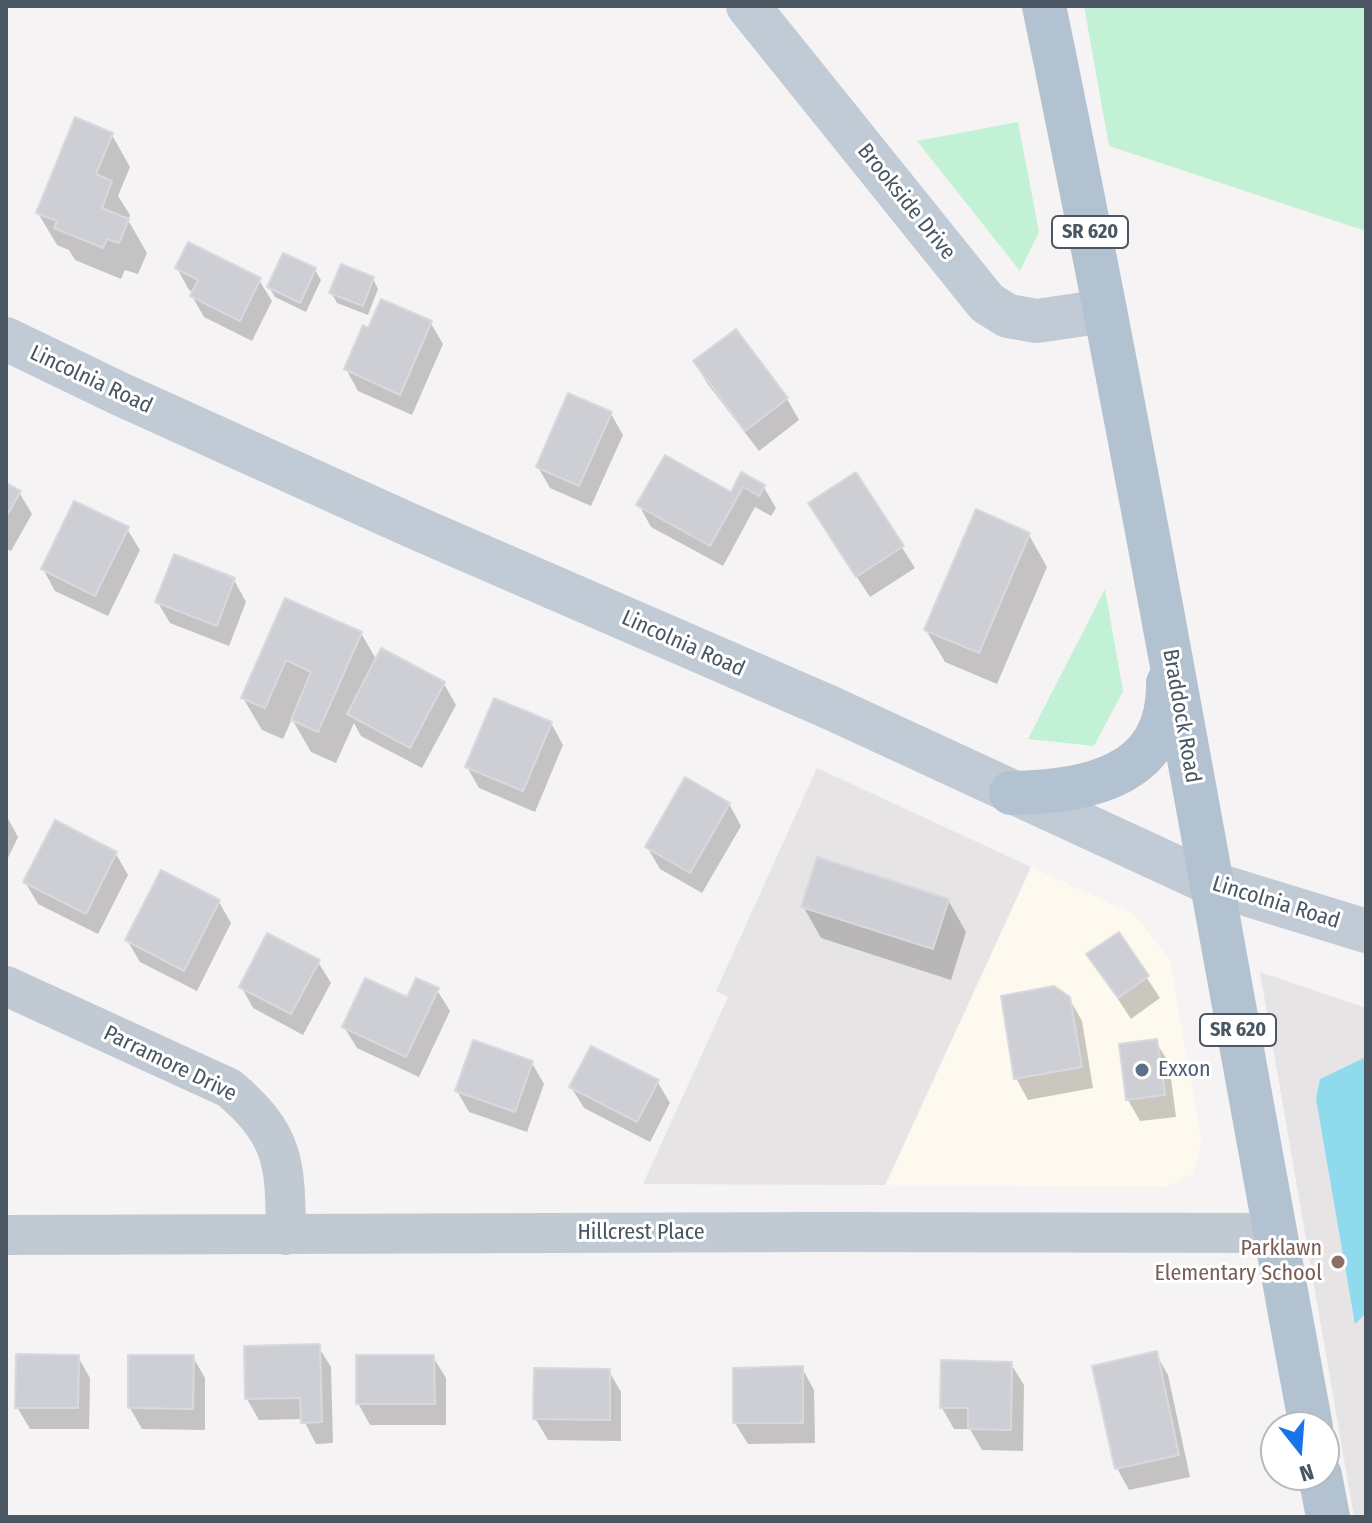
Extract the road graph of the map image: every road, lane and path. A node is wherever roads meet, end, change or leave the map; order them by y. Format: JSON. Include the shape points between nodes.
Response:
{"nodes":[{"id":1,"x":748,"y":6,"type":"edge"},
{"id":2,"x":1044,"y":6,"type":"edge"},
{"id":3,"x":1105,"y":311,"type":"junction"},
{"id":4,"x":6,"y":339,"type":"edge"},
{"id":5,"x":1167,"y":632,"type":"junction"},
{"id":6,"x":1011,"y":793,"type":"junction"},
{"id":7,"x":1210,"y":883,"type":"junction"},
{"id":8,"x":1366,"y":931,"type":"edge"},
{"id":9,"x":6,"y":986,"type":"edge"},
{"id":10,"x":1275,"y":1233,"type":"junction"},
{"id":11,"x":6,"y":1235,"type":"edge"},
{"id":12,"x":286,"y":1235,"type":"junction"},
{"id":13,"x":1308,"y":1411,"type":"edge"},
{"id":14,"x":1323,"y":1491,"type":"edge"},
{"id":15,"x":1328,"y":1517,"type":"edge"}],
"edges":[{"from":1,"to":3,"type":"main road","name":"Brookside Drive","via":[[987,303],[1008,316],[1037,321]]},
{"from":2,"to":3,"type":"main road","name":"Braddock Road","number":"SR 620"},
{"from":3,"to":5,"type":"main road","name":"Braddock Road","number":"SR 620"},
{"from":4,"to":6,"type":"main road","name":"Lincolnia Road"},
{"from":5,"to":6,"type":"main road","via":[[1168,707],[1149,750],[1105,781],[1053,792]]},
{"from":5,"to":7,"type":"main road","name":"Braddock Road","number":"SR 620"},
{"from":6,"to":7,"type":"main road","name":"Lincolnia Road"},
{"from":7,"to":8,"type":"main road","name":"Lincolnia Road"},
{"from":7,"to":10,"type":"main road","name":"Braddock Road","number":"SR 620"},
{"from":9,"to":12,"type":"street","name":"Parramore Drive","via":[[229,1088],[254,1110],[274,1140],[285,1176]]},
{"from":10,"to":12,"type":"street","name":"Hillcrest Place"},
{"from":10,"to":13,"type":"main road","name":"Braddock Road","number":"SR 620"},
{"from":11,"to":12,"type":"street","name":"Hillcrest Place"},
{"from":14,"to":15,"type":"main road"}]}
